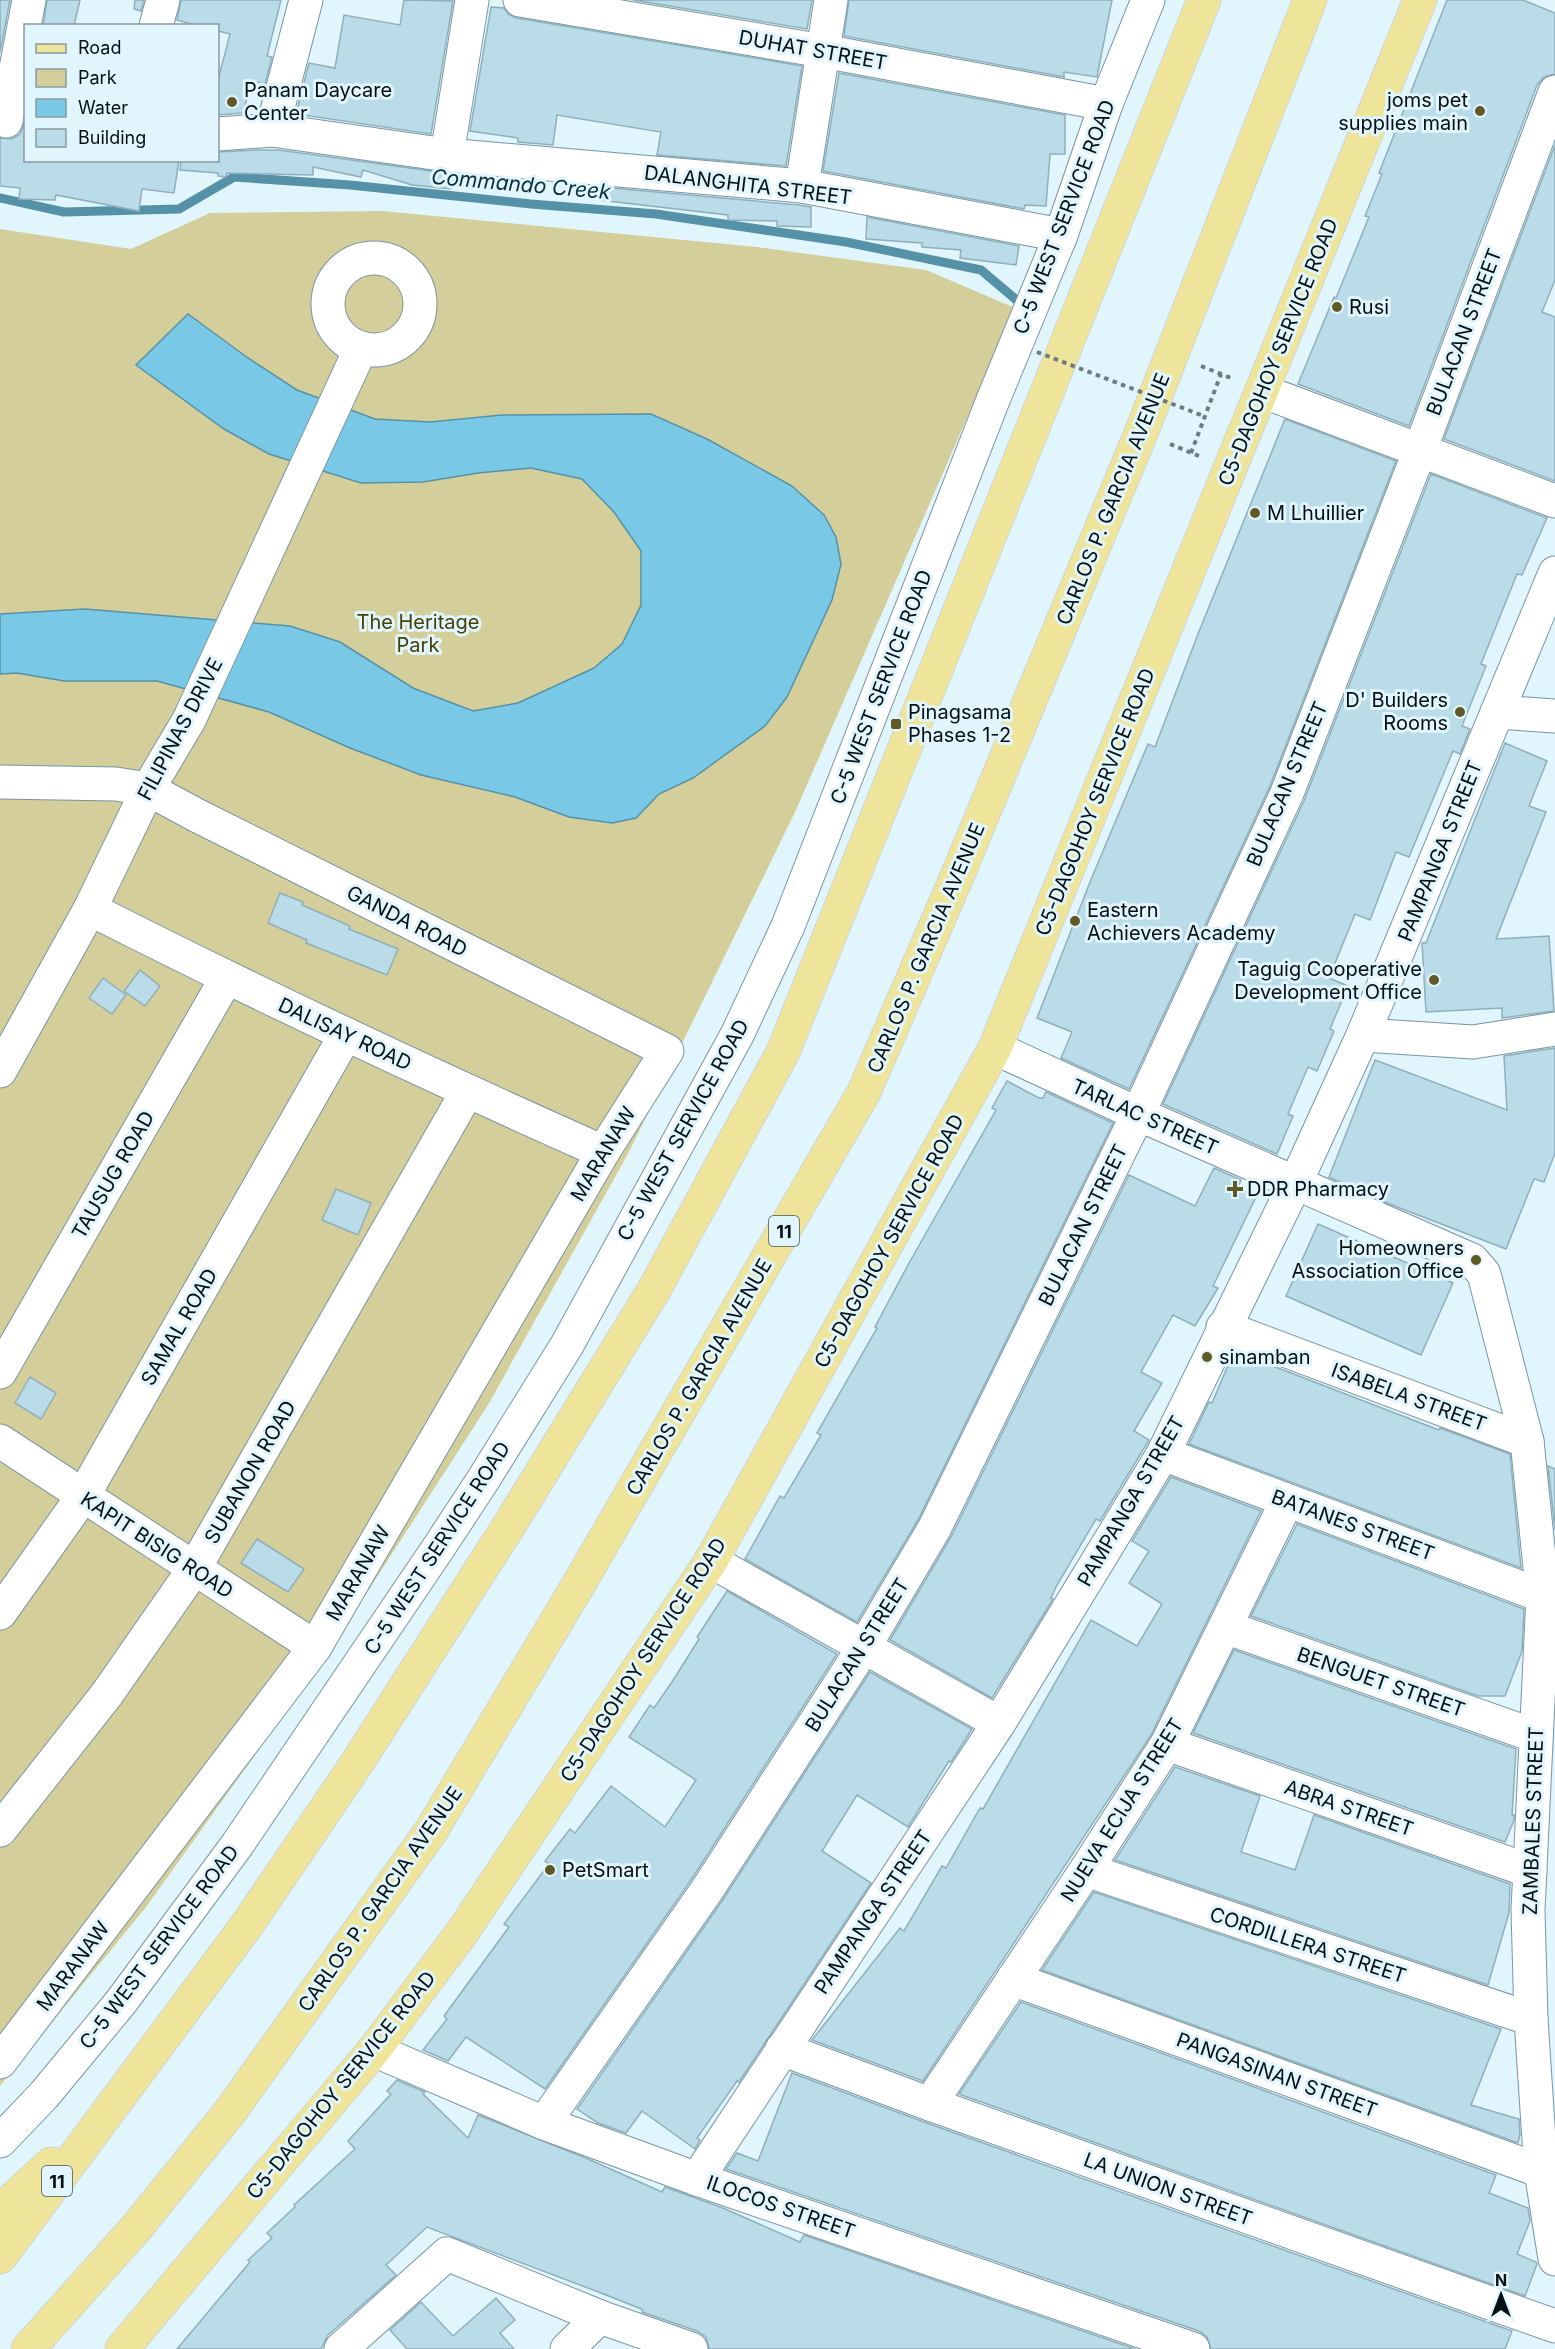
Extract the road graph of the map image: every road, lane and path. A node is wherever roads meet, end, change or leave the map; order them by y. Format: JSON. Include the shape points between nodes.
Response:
{"nodes":[{"id":1,"x":30,"y":0,"type":"edge"},
{"id":2,"x":162,"y":0,"type":"edge"},
{"id":3,"x":306,"y":0,"type":"edge"},
{"id":4,"x":472,"y":0,"type":"edge"},
{"id":5,"x":520,"y":0,"type":"edge"},
{"id":6,"x":831,"y":0,"type":"edge"},
{"id":7,"x":1148,"y":0,"type":"edge"},
{"id":8,"x":1204,"y":0,"type":"edge"},
{"id":9,"x":1310,"y":0,"type":"edge"},
{"id":10,"x":1420,"y":0,"type":"edge"},
{"id":11,"x":26,"y":24,"type":"edge"},
{"id":12,"x":156,"y":24,"type":"edge"},
{"id":13,"x":24,"y":39,"type":"edge"},
{"id":14,"x":823,"y":51,"type":"junction"},
{"id":15,"x":1555,"y":92,"type":"edge"},
{"id":16,"x":1106,"y":104,"type":"junction"},
{"id":17,"x":11,"y":122,"type":"edge"},
{"id":18,"x":272,"y":129,"type":"junction"},
{"id":19,"x":219,"y":134,"type":"edge"},
{"id":20,"x":447,"y":155,"type":"junction"},
{"id":21,"x":802,"y":186,"type":"junction"},
{"id":22,"x":1061,"y":235,"type":"junction"},
{"id":23,"x":1037,"y":352,"type":"dead end"},
{"id":24,"x":1173,"y":354,"type":"junction"},
{"id":25,"x":357,"y":355,"type":"dead end"},
{"id":26,"x":1221,"y":374,"type":"junction"},
{"id":27,"x":1262,"y":391,"type":"junction"},
{"id":28,"x":1203,"y":416,"type":"junction"},
{"id":29,"x":1141,"y":433,"type":"junction"},
{"id":30,"x":1420,"y":450,"type":"junction"},
{"id":31,"x":1191,"y":453,"type":"junction"},
{"id":32,"x":1231,"y":468,"type":"junction"},
{"id":33,"x":1555,"y":501,"type":"edge"},
{"id":34,"x":1555,"y":573,"type":"edge"},
{"id":35,"x":1497,"y":712,"type":"junction"},
{"id":36,"x":1555,"y":716,"type":"edge"},
{"id":37,"x":0,"y":782,"type":"edge"},
{"id":38,"x":148,"y":789,"type":"junction"},
{"id":39,"x":90,"y":909,"type":"junction"},
{"id":40,"x":226,"y":979,"type":"junction"},
{"id":41,"x":1555,"y":1029,"type":"edge"},
{"id":42,"x":346,"y":1034,"type":"junction"},
{"id":43,"x":1363,"y":1035,"type":"junction"},
{"id":44,"x":995,"y":1048,"type":"junction"},
{"id":45,"x":667,"y":1051,"type":"joint"},
{"id":46,"x":0,"y":1071,"type":"edge"},
{"id":47,"x":467,"y":1092,"type":"junction"},
{"id":48,"x":1138,"y":1114,"type":"junction"},
{"id":49,"x":603,"y":1152,"type":"junction"},
{"id":50,"x":1295,"y":1184,"type":"junction"},
{"id":51,"x":1223,"y":1327,"type":"junction"},
{"id":52,"x":0,"y":1372,"type":"edge"},
{"id":53,"x":1527,"y":1441,"type":"junction"},
{"id":54,"x":0,"y":1442,"type":"edge"},
{"id":55,"x":1163,"y":1454,"type":"junction"},
{"id":56,"x":83,"y":1496,"type":"junction"},
{"id":57,"x":1287,"y":1501,"type":"junction"},
{"id":58,"x":721,"y":1567,"type":"junction"},
{"id":59,"x":194,"y":1569,"type":"junction"},
{"id":60,"x":1543,"y":1596,"type":"junction"},
{"id":61,"x":0,"y":1613,"type":"edge"},
{"id":62,"x":1225,"y":1627,"type":"junction"},
{"id":63,"x":315,"y":1647,"type":"junction"},
{"id":64,"x":864,"y":1647,"type":"junction"},
{"id":65,"x":999,"y":1723,"type":"junction"},
{"id":66,"x":1536,"y":1736,"type":"junction"},
{"id":67,"x":1167,"y":1744,"type":"junction"},
{"id":68,"x":0,"y":1830,"type":"edge"},
{"id":69,"x":1086,"y":1870,"type":"junction"},
{"id":70,"x":1530,"y":1871,"type":"junction"},
{"id":71,"x":1013,"y":1979,"type":"junction"},
{"id":72,"x":1531,"y":2019,"type":"junction"},
{"id":73,"x":782,"y":2049,"type":"junction"},
{"id":74,"x":374,"y":2050,"type":"junction"},
{"id":75,"x":0,"y":2062,"type":"edge"},
{"id":76,"x":930,"y":2104,"type":"junction"},
{"id":77,"x":114,"y":2105,"type":"junction"},
{"id":78,"x":544,"y":2123,"type":"junction"},
{"id":79,"x":0,"y":2141,"type":"edge"},
{"id":80,"x":1541,"y":2171,"type":"junction"},
{"id":81,"x":697,"y":2178,"type":"junction"},
{"id":82,"x":0,"y":2211,"type":"edge"},
{"id":83,"x":0,"y":2257,"type":"edge"},
{"id":84,"x":1555,"y":2259,"type":"edge"},
{"id":85,"x":600,"y":2317,"type":"junction"},
{"id":86,"x":1555,"y":2326,"type":"edge"},
{"id":87,"x":34,"y":2346,"type":"edge"},
{"id":88,"x":122,"y":2349,"type":"edge"},
{"id":89,"x":341,"y":2349,"type":"edge"},
{"id":90,"x":567,"y":2349,"type":"edge"},
{"id":91,"x":691,"y":2349,"type":"edge"},
{"id":92,"x":1193,"y":2349,"type":"edge"}],
"edges":[{"from":1,"to":11,"type":"street"},
{"from":2,"to":12,"type":"street"},
{"from":3,"to":18,"type":"street"},
{"from":4,"to":20,"type":"street"},
{"from":5,"to":14,"type":"street","name":"DUHAT STREET"},
{"from":6,"to":14,"type":"street"},
{"from":7,"to":16,"type":"street","name":"C-5 WEST SERVICE ROAD"},
{"from":8,"to":77,"type":"main road","number":"11","via":[[783,1052],[654,1290],[510,1524],[349,1776],[247,1925]]},
{"from":9,"to":24,"type":"main road","name":"CARLOS P. GARCIA AVENUE","number":"11"},
{"from":10,"to":27,"type":"main road","name":"C5-DAGOHOY SERVICE ROAD"},
{"from":13,"to":17,"type":"street"},
{"from":14,"to":16,"type":"street","name":"DUHAT STREET"},
{"from":14,"to":21,"type":"street"},
{"from":15,"to":30,"type":"street","name":"BULACAN STREET"},
{"from":16,"to":22,"type":"street","name":"C-5 WEST SERVICE ROAD"},
{"from":18,"to":19,"type":"street","name":"DALANGHITA STREET"},
{"from":18,"to":20,"type":"street","name":"DALANGHITA STREET"},
{"from":20,"to":21,"type":"street","name":"DALANGHITA STREET"},
{"from":21,"to":22,"type":"street","name":"DALANGHITA STREET"},
{"from":22,"to":79,"type":"street","name":"C-5 WEST SERVICE ROAD","via":[[788,926],[737,1035],[567,1345],[477,1490],[237,1845],[121,2002]]},
{"from":23,"to":28,"type":"path","bridge":true},
{"from":24,"to":26,"type":"path"},
{"from":24,"to":29,"type":"main road","name":"CARLOS P. GARCIA AVENUE","number":"11"},
{"from":25,"to":38,"type":"street","name":"FILIPINAS DRIVE","via":[[189,720]]},
{"from":26,"to":27,"type":"path"},
{"from":26,"to":28,"type":"path"},
{"from":27,"to":30,"type":"street"},
{"from":27,"to":32,"type":"main road","name":"C5-DAGOHOY SERVICE ROAD"},
{"from":28,"to":31,"type":"path"},
{"from":29,"to":31,"type":"path"},
{"from":29,"to":87,"type":"main road","name":"CARLOS P. GARCIA AVENUE","number":"11","via":[[864,1092],[702,1373],[431,1831],[229,2113]]},
{"from":30,"to":33,"type":"street"},
{"from":30,"to":48,"type":"street","name":"BULACAN STREET","via":[[1287,793]]},
{"from":31,"to":32,"type":"path"},
{"from":32,"to":44,"type":"main road","name":"C5-DAGOHOY SERVICE ROAD"},
{"from":34,"to":35,"type":"street","name":"PAMPANGA STREET"},
{"from":35,"to":36,"type":"street"},
{"from":35,"to":43,"type":"street","name":"PAMPANGA STREET"},
{"from":37,"to":38,"type":"street","name":"GANDA ROAD","via":[[117,784]]},
{"from":38,"to":39,"type":"street","name":"FILIPINAS DRIVE"},
{"from":38,"to":45,"type":"street","name":"GANDA ROAD"},
{"from":39,"to":40,"type":"street","name":"DALISAY ROAD"},
{"from":39,"to":46,"type":"street","name":"FILIPINAS DRIVE"},
{"from":40,"to":42,"type":"street","name":"DALISAY ROAD"},
{"from":40,"to":52,"type":"street","name":"TAUSUG ROAD"},
{"from":41,"to":43,"type":"street","via":[[1473,1042]]},
{"from":42,"to":47,"type":"street","name":"DALISAY ROAD"},
{"from":42,"to":56,"type":"street","name":"SAMAL ROAD"},
{"from":43,"to":50,"type":"street","name":"PAMPANGA STREET"},
{"from":44,"to":48,"type":"street","name":"TARLAC STREET"},
{"from":44,"to":58,"type":"main road","name":"C5-DAGOHOY SERVICE ROAD"},
{"from":45,"to":49,"type":"street","name":"MARANAW"},
{"from":47,"to":49,"type":"street","name":"DALISAY ROAD"},
{"from":47,"to":59,"type":"street","name":"SUBANON ROAD"},
{"from":48,"to":50,"type":"street","name":"TARLAC STREET"},
{"from":48,"to":64,"type":"street","name":"BULACAN STREET","via":[[934,1529]]},
{"from":49,"to":63,"type":"street","name":"MARANAW"},
{"from":50,"to":51,"type":"street","name":"PAMPANGA STREET"},
{"from":50,"to":53,"type":"street","name":"ZAMBALES STREET","via":[[1472,1260],[1484,1274]]},
{"from":51,"to":53,"type":"street","name":"ISABELA STREET"},
{"from":51,"to":55,"type":"street","name":"PAMPANGA STREET"},
{"from":53,"to":60,"type":"street","name":"ZAMBALES STREET"},
{"from":54,"to":56,"type":"street","name":"KAPIT BISIG ROAD"},
{"from":55,"to":57,"type":"street","name":"BATANES STREET"},
{"from":55,"to":65,"type":"street","name":"PAMPANGA STREET"},
{"from":56,"to":59,"type":"street","name":"KAPIT BISIG ROAD"},
{"from":56,"to":61,"type":"street","name":"SAMAL ROAD"},
{"from":57,"to":60,"type":"street","name":"BATANES STREET"},
{"from":57,"to":62,"type":"street","name":"NUEVA ECIJA STREET"},
{"from":58,"to":64,"type":"street"},
{"from":58,"to":74,"type":"main road","name":"C5-DAGOHOY SERVICE ROAD"},
{"from":59,"to":63,"type":"street","name":"KAPIT BISIG ROAD"},
{"from":59,"to":68,"type":"street","name":"SUBANON ROAD","via":[[106,1694]]},
{"from":60,"to":66,"type":"street","name":"ZAMBALES STREET"},
{"from":62,"to":66,"type":"street","name":"BENGUET STREET"},
{"from":62,"to":67,"type":"street","name":"NUEVA ECIJA STREET"},
{"from":63,"to":75,"type":"street","name":"MARANAW"},
{"from":64,"to":65,"type":"street"},
{"from":64,"to":78,"type":"street","name":"BULACAN STREET","via":[[707,1890]]},
{"from":65,"to":73,"type":"street","name":"PAMPANGA STREET"},
{"from":66,"to":70,"type":"street","name":"ZAMBALES STREET"},
{"from":67,"to":69,"type":"street","name":"NUEVA ECIJA STREET"},
{"from":67,"to":70,"type":"street","name":"ABRA STREET"},
{"from":69,"to":71,"type":"street","name":"NUEVA ECIJA STREET"},
{"from":69,"to":72,"type":"street","name":"CORDILLERA STREET"},
{"from":70,"to":72,"type":"street","name":"ZAMBALES STREET"},
{"from":71,"to":76,"type":"street","name":"NUEVA ECIJA STREET"},
{"from":71,"to":80,"type":"street","name":"PANGASINAN STREET"},
{"from":72,"to":80,"type":"street","name":"ZAMBALES STREET"},
{"from":73,"to":76,"type":"street","name":"LA UNION STREET"},
{"from":73,"to":81,"type":"street","name":"PAMPANGA STREET"},
{"from":74,"to":78,"type":"street","name":"ILOCOS STREET"},
{"from":74,"to":88,"type":"main road","name":"C5-DAGOHOY SERVICE ROAD"},
{"from":76,"to":86,"type":"street","name":"LA UNION STREET"},
{"from":77,"to":82,"type":"main road"},
{"from":77,"to":83,"type":"main road","number":"11"},
{"from":78,"to":81,"type":"street","name":"ILOCOS STREET"},
{"from":80,"to":84,"type":"street","name":"ZAMBALES STREET"},
{"from":81,"to":92,"type":"street","name":"ILOCOS STREET"},
{"from":85,"to":89,"type":"street","via":[[447,2254]]},
{"from":85,"to":90,"type":"street"},
{"from":85,"to":91,"type":"street"}]}
